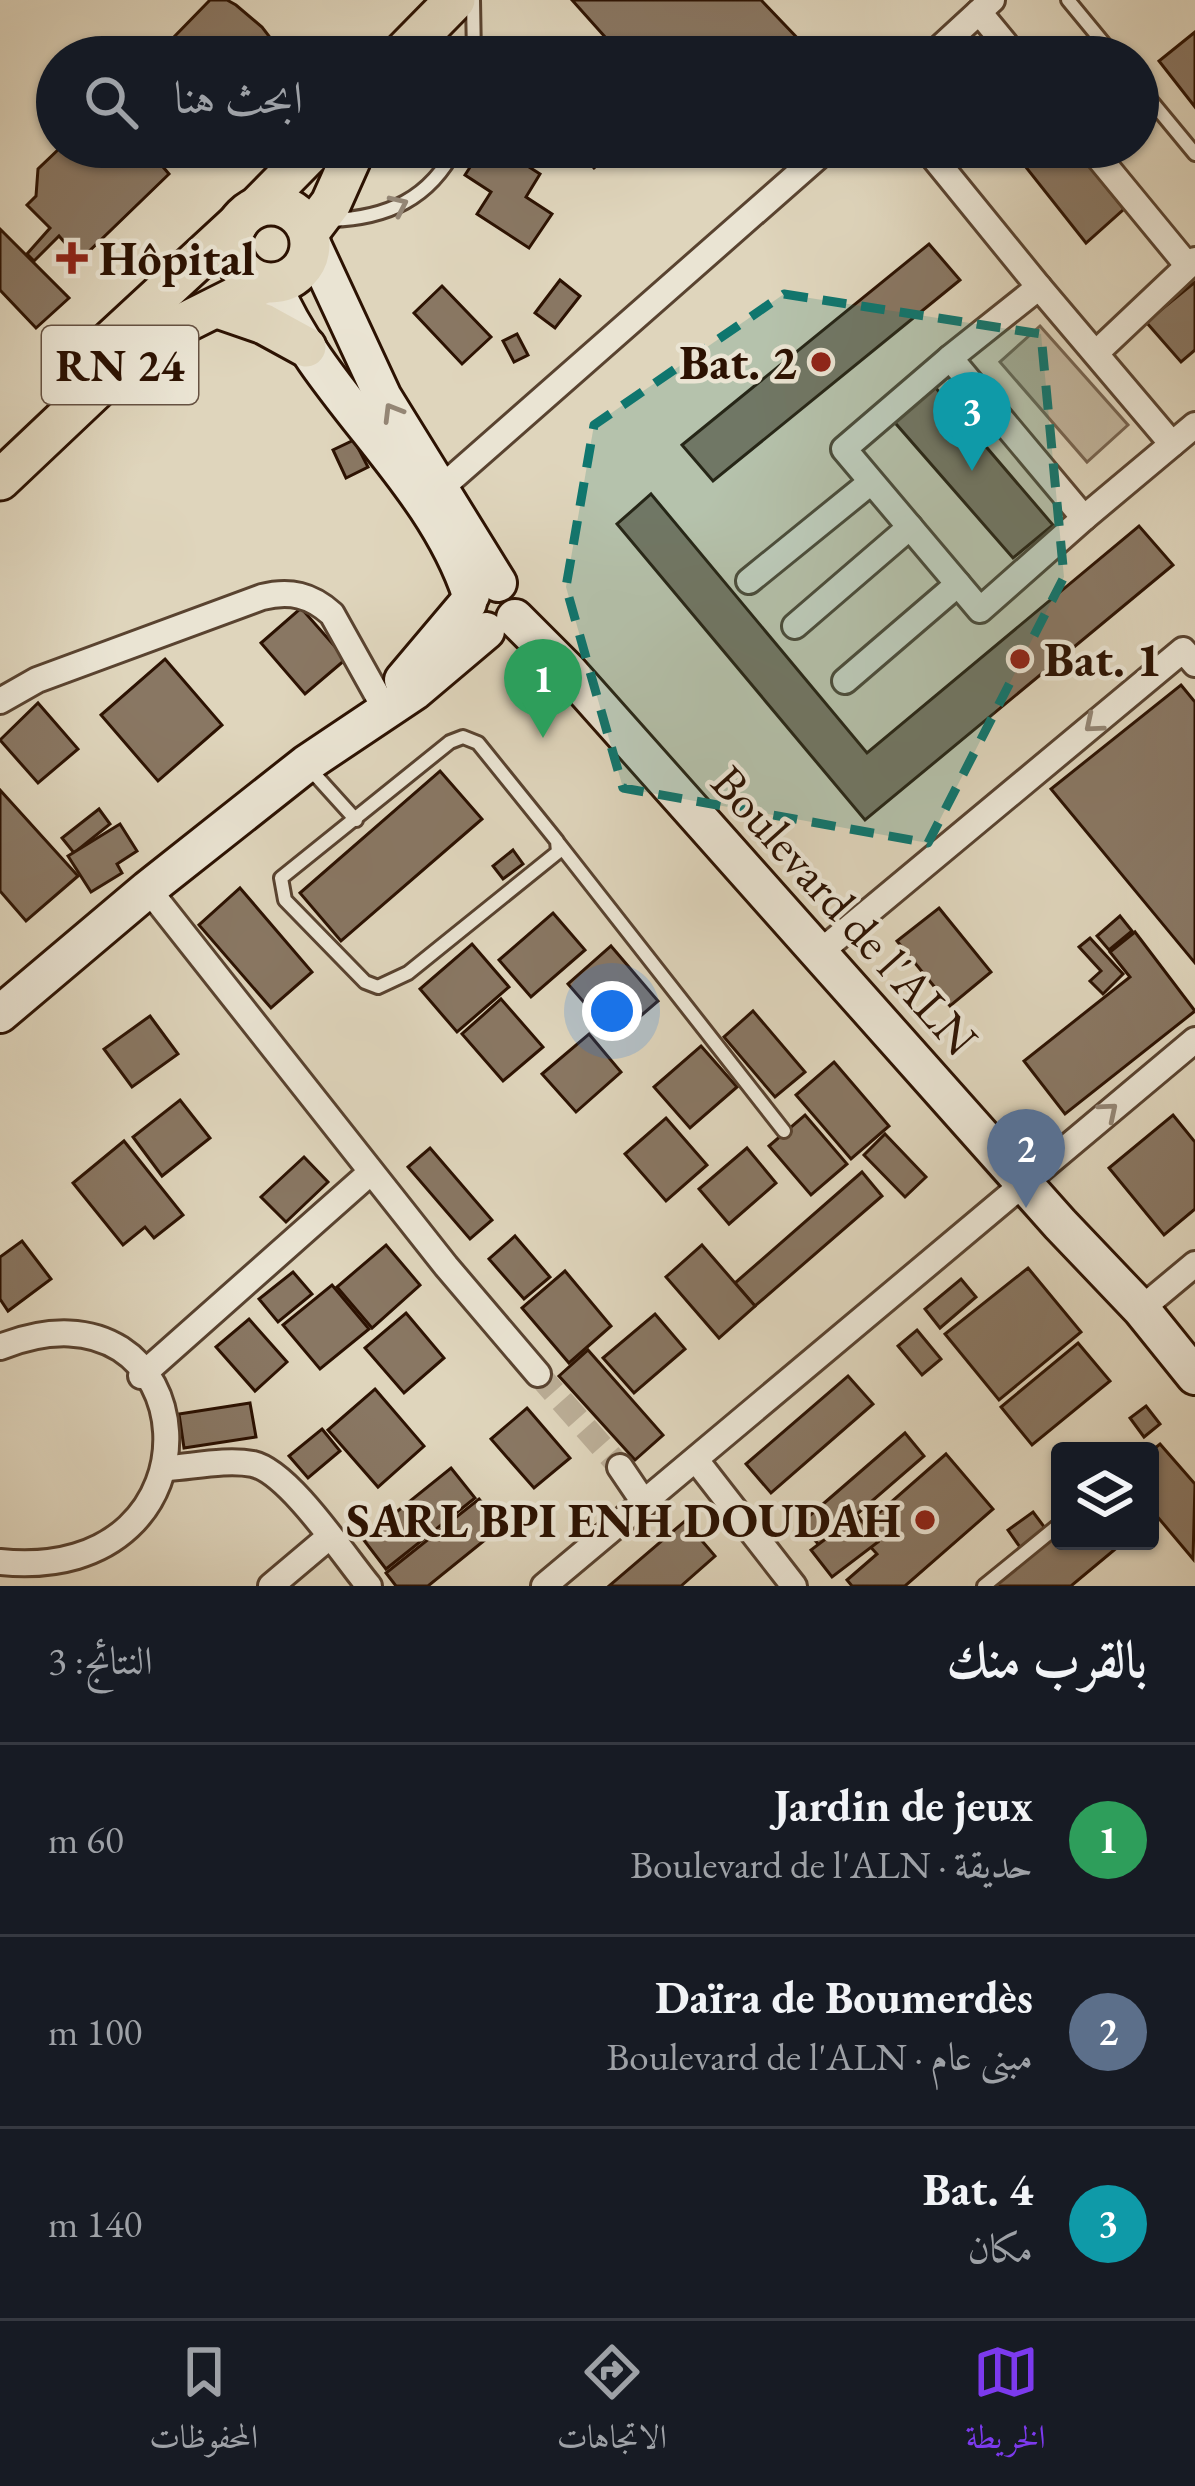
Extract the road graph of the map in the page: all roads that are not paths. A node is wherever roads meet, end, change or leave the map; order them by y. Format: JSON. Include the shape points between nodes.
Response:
{"nodes":[{"id":1,"x":455,"y":0,"type":"edge"},
{"id":2,"x":473,"y":0,"type":"edge"},
{"id":3,"x":1068,"y":0,"type":"edge"},
{"id":4,"x":986,"y":6,"type":"edge"},
{"id":5,"x":420,"y":36,"type":"edge"},
{"id":6,"x":474,"y":36,"type":"edge"},
{"id":7,"x":953,"y":36,"type":"edge"},
{"id":8,"x":995,"y":36,"type":"edge"},
{"id":9,"x":1098,"y":36,"type":"edge"},
{"id":10,"x":1159,"y":110,"type":"edge"},
{"id":11,"x":1195,"y":154,"type":"edge"},
{"id":12,"x":295,"y":168,"type":"edge"},
{"id":13,"x":347,"y":168,"type":"edge"},
{"id":14,"x":444,"y":168,"type":"edge"},
{"id":15,"x":805,"y":168,"type":"edge"},
{"id":16,"x":942,"y":168,"type":"edge"},
{"id":17,"x":1108,"y":168,"type":"edge"},
{"id":18,"x":247,"y":215,"type":"junction"},
{"id":19,"x":313,"y":231,"type":"junction"},
{"id":20,"x":1191,"y":263,"type":"edge"},
{"id":21,"x":268,"y":283,"type":"junction"},
{"id":22,"x":1039,"y":286,"type":"junction"},
{"id":23,"x":218,"y":308,"type":"junction"},
{"id":24,"x":306,"y":347,"type":"junction"},
{"id":25,"x":1096,"y":353,"type":"junction"},
{"id":26,"x":950,"y":358,"type":"junction"},
{"id":27,"x":1195,"y":424,"type":"edge"},
{"id":28,"x":1172,"y":444,"type":"junction"},
{"id":29,"x":0,"y":445,"type":"edge"},
{"id":30,"x":0,"y":480,"type":"edge"},
{"id":31,"x":871,"y":482,"type":"junction"},
{"id":32,"x":440,"y":489,"type":"junction"},
{"id":33,"x":1084,"y":518,"type":"junction"},
{"id":34,"x":910,"y":527,"type":"junction"},
{"id":35,"x":749,"y":580,"type":"dead end"},
{"id":36,"x":958,"y":584,"type":"junction"},
{"id":37,"x":488,"y":606,"type":"junction"},
{"id":38,"x":795,"y":626,"type":"dead end"},
{"id":39,"x":1189,"y":657,"type":"edge"},
{"id":40,"x":845,"y":682,"type":"dead end"},
{"id":41,"x":0,"y":701,"type":"edge"},
{"id":42,"x":385,"y":709,"type":"junction"},
{"id":43,"x":306,"y":764,"type":"junction"},
{"id":44,"x":356,"y":820,"type":"junction"},
{"id":45,"x":557,"y":841,"type":"junction"},
{"id":46,"x":148,"y":889,"type":"junction"},
{"id":47,"x":819,"y":953,"type":"junction"},
{"id":48,"x":0,"y":1014,"type":"edge"},
{"id":49,"x":1195,"y":1040,"type":"edge"},
{"id":50,"x":784,"y":1131,"type":"dead end"},
{"id":51,"x":371,"y":1172,"type":"junction"},
{"id":52,"x":1023,"y":1183,"type":"junction"},
{"id":53,"x":1195,"y":1264,"type":"edge"},
{"id":54,"x":1141,"y":1309,"type":"junction"},
{"id":55,"x":0,"y":1347,"type":"edge"},
{"id":56,"x":538,"y":1374,"type":"tunnel mouth"},
{"id":57,"x":141,"y":1376,"type":"junction"},
{"id":58,"x":1195,"y":1376,"type":"edge"},
{"id":59,"x":696,"y":1460,"type":"junction"},
{"id":60,"x":620,"y":1467,"type":"tunnel mouth"},
{"id":61,"x":169,"y":1468,"type":"junction"},
{"id":62,"x":645,"y":1504,"type":"junction"},
{"id":63,"x":1051,"y":1531,"type":"edge"},
{"id":64,"x":329,"y":1537,"type":"junction"},
{"id":65,"x":0,"y":1562,"type":"edge"},
{"id":66,"x":271,"y":1586,"type":"edge"},
{"id":67,"x":369,"y":1586,"type":"edge"},
{"id":68,"x":544,"y":1586,"type":"edge"},
{"id":69,"x":794,"y":1586,"type":"edge"},
{"id":70,"x":984,"y":1586,"type":"edge"}],
"edges":[{"from":1,"to":5,"type":"main road"},
{"from":2,"to":6,"type":"lane"},
{"from":3,"to":9,"type":"lane"},
{"from":4,"to":7,"type":"street"},
{"from":4,"to":8,"type":"street"},
{"from":10,"to":11,"type":"lane"},
{"from":12,"to":18,"type":"main road","number":"RN 24"},
{"from":13,"to":19,"type":"main road"},
{"from":19,"to":14,"type":"lane","one_way":true,"via":[[406,204]]},
{"from":15,"to":32,"type":"street"},
{"from":16,"to":22,"type":"street"},
{"from":17,"to":20,"type":"street"},
{"from":18,"to":19,"type":"main road","via":[[269,204],[293,211]]},
{"from":18,"to":21,"type":"main road","via":[[232,248],[252,278]]},
{"from":18,"to":29,"type":"main road","number":"RN 24"},
{"from":19,"to":21,"type":"main road","via":[[300,271]]},
{"from":32,"to":19,"type":"main road","one_way":true,"via":[[383,397]]},
{"from":20,"to":25,"type":"street"},
{"from":21,"to":23,"type":"main road","number":"RN 24"},
{"from":21,"to":24,"type":"main road"},
{"from":22,"to":25,"type":"street"},
{"from":22,"to":26,"type":"street"},
{"from":23,"to":24,"type":"main road"},
{"from":23,"to":30,"type":"main road","number":"RN 24","via":[[130,356]]},
{"from":24,"to":37,"type":"main road"},
{"from":25,"to":28,"type":"street"},
{"from":26,"to":31,"type":"street","via":[[844,449]]},
{"from":26,"to":33,"type":"street"},
{"from":27,"to":28,"type":"street"},
{"from":28,"to":33,"type":"street"},
{"from":31,"to":34,"type":"street"},
{"from":31,"to":35,"type":"street"},
{"from":32,"to":37,"type":"main road"},
{"from":33,"to":36,"type":"street","via":[[980,610]]},
{"from":34,"to":36,"type":"street"},
{"from":34,"to":38,"type":"street"},
{"from":36,"to":40,"type":"street"},
{"from":37,"to":42,"type":"main road","via":[[409,673]]},
{"from":37,"to":47,"type":"main road","name":"Boulevard de l'ALN"},
{"from":39,"to":47,"type":"street","one_way":true},
{"from":41,"to":42,"type":"street","via":[[262,597],[292,593],[332,614]]},
{"from":42,"to":43,"type":"main road"},
{"from":43,"to":44,"type":"lane"},
{"from":43,"to":46,"type":"main road"},
{"from":44,"to":45,"type":"lane","via":[[463,737],[478,743]]},
{"from":44,"to":45,"type":"lane","via":[[280,886],[285,900],[378,987],[408,973],[558,852]]},
{"from":45,"to":50,"type":"lane"},
{"from":46,"to":48,"type":"main road"},
{"from":46,"to":51,"type":"street"},
{"from":47,"to":52,"type":"main road","name":"Boulevard de l'ALN"},
{"from":52,"to":49,"type":"street","one_way":true},
{"from":51,"to":56,"type":"street"},
{"from":51,"to":57,"type":"street"},
{"from":52,"to":54,"type":"main road","name":"Boulevard de l'ALN"},
{"from":52,"to":59,"type":"street"},
{"from":53,"to":54,"type":"street"},
{"from":54,"to":58,"type":"main road","name":"Boulevard de l'ALN"},
{"from":55,"to":57,"type":"street","via":[[32,1334],[78,1336]]},
{"from":57,"to":61,"type":"street","via":[[157,1400]]},
{"from":59,"to":62,"type":"street"},
{"from":59,"to":69,"type":"street"},
{"from":60,"to":62,"type":"street"},
{"from":61,"to":64,"type":"street","via":[[265,1468]]},
{"from":61,"to":65,"type":"street","via":[[158,1504],[125,1547],[77,1570],[38,1573]]},
{"from":62,"to":68,"type":"street"},
{"from":63,"to":70,"type":"lane"},
{"from":64,"to":66,"type":"street"},
{"from":64,"to":67,"type":"street"}]}
